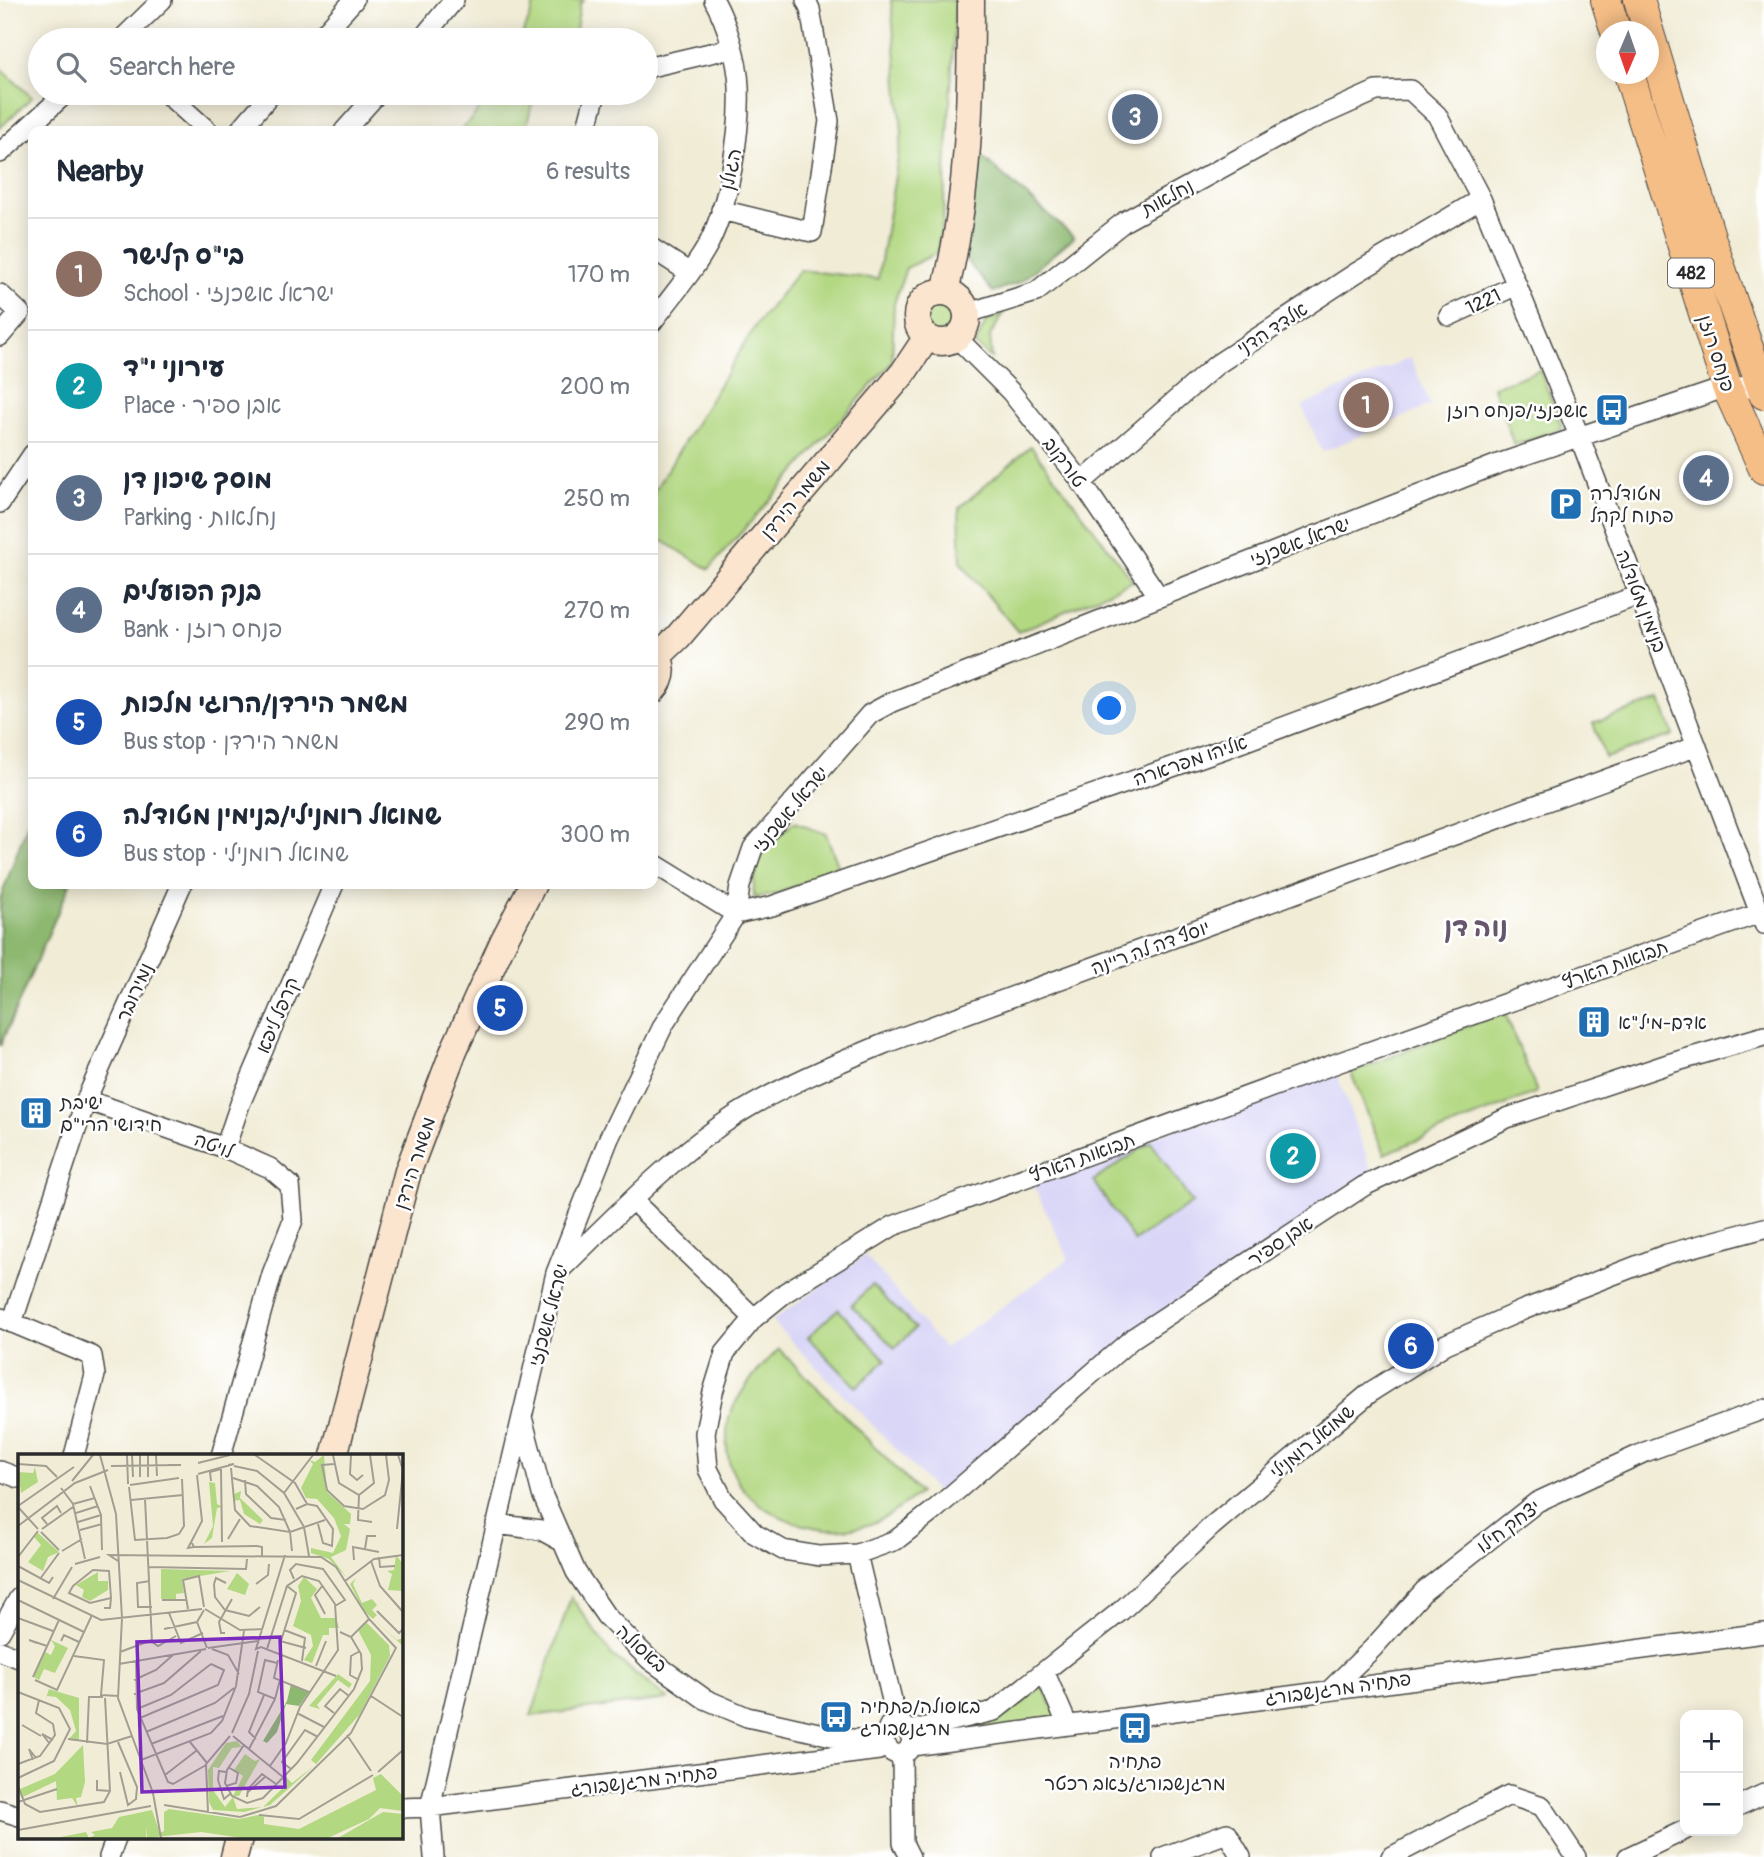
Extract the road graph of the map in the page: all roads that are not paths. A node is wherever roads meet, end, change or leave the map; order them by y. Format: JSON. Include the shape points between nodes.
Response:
{"nodes":[{"id":1,"x":162,"y":0,"type":"edge"},
{"id":2,"x":354,"y":0,"type":"edge"},
{"id":3,"x":454,"y":0,"type":"edge"},
{"id":4,"x":714,"y":0,"type":"edge"},
{"id":5,"x":806,"y":0,"type":"edge"},
{"id":6,"x":971,"y":0,"type":"edge"},
{"id":7,"x":1606,"y":0,"type":"edge"},
{"id":8,"x":1639,"y":0,"type":"edge"},
{"id":9,"x":1613,"y":21,"type":"edge"},
{"id":10,"x":133,"y":28,"type":"edge"},
{"id":11,"x":329,"y":28,"type":"edge"},
{"id":12,"x":431,"y":28,"type":"edge"},
{"id":13,"x":732,"y":48,"type":"junction"},
{"id":14,"x":658,"y":65,"type":"edge"},
{"id":15,"x":1632,"y":84,"type":"edge"},
{"id":16,"x":1376,"y":91,"type":"joint"},
{"id":17,"x":56,"y":105,"type":"edge"},
{"id":18,"x":179,"y":105,"type":"edge"},
{"id":19,"x":262,"y":105,"type":"edge"},
{"id":20,"x":367,"y":105,"type":"edge"},
{"id":21,"x":593,"y":105,"type":"edge"},
{"id":22,"x":39,"y":126,"type":"edge"},
{"id":23,"x":202,"y":126,"type":"edge"},
{"id":24,"x":243,"y":126,"type":"edge"},
{"id":25,"x":348,"y":126,"type":"edge"},
{"id":26,"x":587,"y":126,"type":"edge"},
{"id":27,"x":28,"y":139,"type":"edge"},
{"id":28,"x":0,"y":153,"type":"edge"},
{"id":29,"x":1481,"y":200,"type":"junction"},
{"id":30,"x":721,"y":210,"type":"junction"},
{"id":31,"x":658,"y":252,"type":"edge"},
{"id":32,"x":690,"y":273,"type":"junction"},
{"id":33,"x":1517,"y":285,"type":"junction"},
{"id":34,"x":945,"y":292,"type":"junction"},
{"id":35,"x":0,"y":294,"type":"edge"},
{"id":36,"x":968,"y":313,"type":"junction"},
{"id":37,"x":658,"y":315,"type":"edge"},
{"id":38,"x":1449,"y":316,"type":"dead end"},
{"id":39,"x":0,"y":336,"type":"edge"},
{"id":40,"x":927,"y":337,"type":"junction"},
{"id":41,"x":957,"y":338,"type":"junction"},
{"id":42,"x":1727,"y":387,"type":"junction"},
{"id":43,"x":1764,"y":394,"type":"edge"},
{"id":44,"x":1580,"y":438,"type":"junction"},
{"id":45,"x":28,"y":461,"type":"edge"},
{"id":46,"x":1764,"y":469,"type":"edge"},
{"id":47,"x":1081,"y":483,"type":"junction"},
{"id":48,"x":0,"y":503,"type":"edge"},
{"id":49,"x":1639,"y":595,"type":"junction"},
{"id":50,"x":1160,"y":597,"type":"junction"},
{"id":51,"x":658,"y":651,"type":"edge"},
{"id":52,"x":658,"y":661,"type":"edge"},
{"id":53,"x":658,"y":682,"type":"edge"},
{"id":54,"x":1697,"y":746,"type":"junction"},
{"id":55,"x":658,"y":866,"type":"edge"},
{"id":56,"x":180,"y":889,"type":"edge"},
{"id":57,"x":332,"y":889,"type":"edge"},
{"id":58,"x":530,"y":889,"type":"edge"},
{"id":59,"x":736,"y":914,"type":"junction"},
{"id":60,"x":1762,"y":919,"type":"edge"},
{"id":61,"x":1764,"y":1037,"type":"edge"},
{"id":62,"x":86,"y":1100,"type":"junction"},
{"id":63,"x":225,"y":1148,"type":"junction"},
{"id":64,"x":632,"y":1200,"type":"junction"},
{"id":65,"x":1764,"y":1228,"type":"edge"},
{"id":66,"x":556,"y":1273,"type":"junction"},
{"id":67,"x":754,"y":1318,"type":"junction"},
{"id":68,"x":6,"y":1320,"type":"edge"},
{"id":69,"x":1764,"y":1409,"type":"edge"},
{"id":70,"x":522,"y":1418,"type":"junction"},
{"id":71,"x":75,"y":1454,"type":"edge"},
{"id":72,"x":222,"y":1454,"type":"edge"},
{"id":73,"x":335,"y":1454,"type":"edge"},
{"id":74,"x":0,"y":1471,"type":"edge"},
{"id":75,"x":18,"y":1478,"type":"edge"},
{"id":76,"x":496,"y":1524,"type":"junction"},
{"id":77,"x":563,"y":1542,"type":"junction"},
{"id":78,"x":857,"y":1554,"type":"junction"},
{"id":79,"x":18,"y":1600,"type":"edge"},
{"id":80,"x":0,"y":1632,"type":"edge"},
{"id":81,"x":1764,"y":1633,"type":"edge"},
{"id":82,"x":1373,"y":1648,"type":"junction"},
{"id":83,"x":0,"y":1651,"type":"edge"},
{"id":84,"x":18,"y":1658,"type":"edge"},
{"id":85,"x":1045,"y":1673,"type":"junction"},
{"id":86,"x":1378,"y":1682,"type":"junction"},
{"id":87,"x":1331,"y":1689,"type":"junction"},
{"id":88,"x":1067,"y":1724,"type":"junction"},
{"id":89,"x":898,"y":1741,"type":"junction"},
{"id":90,"x":1764,"y":1794,"type":"edge"},
{"id":91,"x":1743,"y":1804,"type":"edge"},
{"id":92,"x":430,"y":1807,"type":"junction"},
{"id":93,"x":402,"y":1808,"type":"edge"},
{"id":94,"x":0,"y":1810,"type":"edge"},
{"id":95,"x":18,"y":1815,"type":"edge"},
{"id":96,"x":1680,"y":1832,"type":"edge"},
{"id":97,"x":238,"y":1840,"type":"edge"},
{"id":98,"x":234,"y":1857,"type":"edge"},
{"id":99,"x":433,"y":1857,"type":"edge"},
{"id":100,"x":910,"y":1857,"type":"edge"},
{"id":101,"x":1163,"y":1857,"type":"edge"},
{"id":102,"x":1241,"y":1857,"type":"edge"},
{"id":103,"x":1391,"y":1857,"type":"edge"},
{"id":104,"x":1576,"y":1857,"type":"edge"},
{"id":105,"x":1628,"y":1857,"type":"edge"}],
"edges":[{"from":1,"to":10,"type":"street"},
{"from":2,"to":11,"type":"street"},
{"from":3,"to":12,"type":"street"},
{"from":4,"to":13,"type":"street","name":"הגולן"},
{"from":5,"to":30,"type":"street","via":[[829,121],[812,232]]},
{"from":6,"to":34,"type":"street","via":[[971,92],[963,195]]},
{"from":7,"to":9,"type":"main road"},
{"from":8,"to":43,"type":"main road","name":"פנחס רוזן","number":"482","via":[[1712,243]]},
{"from":13,"to":14,"type":"street"},
{"from":13,"to":30,"type":"street","name":"הגולן","via":[[740,85],[737,132]]},
{"from":15,"to":42,"type":"main road","name":"פנחס רוזן","number":"482"},
{"from":16,"to":29,"type":"street","name":"בנימין מטודלה","via":[[1410,90],[1437,115]]},
{"from":16,"to":36,"type":"street","name":"נחלאות","via":[[1300,125],[1125,220],[1036,292]]},
{"from":17,"to":22,"type":"street"},
{"from":18,"to":23,"type":"street"},
{"from":19,"to":24,"type":"street"},
{"from":20,"to":25,"type":"street"},
{"from":21,"to":26,"type":"street"},
{"from":27,"to":28,"type":"street"},
{"from":29,"to":33,"type":"street","name":"בנימין מטודלה"},
{"from":29,"to":47,"type":"street","name":"אלדד הדני","via":[[1356,273],[1216,365]]},
{"from":30,"to":32,"type":"street","name":"הגולן","via":[[709,243]]},
{"from":31,"to":32,"type":"street"},
{"from":32,"to":37,"type":"street","name":"הגולן"},
{"from":33,"to":38,"type":"street","name":"1221"},
{"from":33,"to":44,"type":"street","name":"בנימין מטודלה"},
{"from":34,"to":36,"type":"street","via":[[962,301]]},
{"from":34,"to":40,"type":"street","via":[[930,295],[919,307],[918,324]]},
{"from":35,"to":39,"type":"street","via":[[20,313]]},
{"from":36,"to":41,"type":"street","via":[[966,327]]},
{"from":40,"to":41,"type":"street","via":[[942,342]]},
{"from":40,"to":51,"type":"street","name":"משמר הירדן","via":[[903,373],[678,637]]},
{"from":41,"to":47,"type":"street","name":"טורקוב","via":[[1012,392]]},
{"from":42,"to":43,"type":"street","via":[[1746,387]]},
{"from":42,"to":44,"type":"street","name":"ישראל אשכנזי"},
{"from":42,"to":46,"type":"main road","name":"פנחס רוזן","number":"482"},
{"from":44,"to":49,"type":"street","name":"בנימין מטודלה"},
{"from":44,"to":50,"type":"street","name":"ישראל אשכנזי","via":[[1498,464]]},
{"from":45,"to":48,"type":"street"},
{"from":47,"to":50,"type":"street","name":"טורקוב"},
{"from":49,"to":54,"type":"street","name":"בנימין מטודלה"},
{"from":49,"to":59,"type":"street","name":"אליהו מפרארה","via":[[1224,748],[772,906]]},
{"from":50,"to":59,"type":"street","name":"ישראל אשכנזי","via":[[870,714],[753,848]]},
{"from":52,"to":53,"type":"street","via":[[662,671]]},
{"from":54,"to":60,"type":"street","name":"בנימין מטודלה"},
{"from":54,"to":64,"type":"street","name":"יוסף דה לה ריינה","via":[[862,1053],[737,1114],[676,1158]]},
{"from":55,"to":59,"type":"street"},
{"from":56,"to":62,"type":"street","name":"נמירובר"},
{"from":57,"to":63,"type":"street","name":"קרפל ליפא"},
{"from":58,"to":73,"type":"street","name":"משמר הירדן","via":[[454,1050],[408,1171]]},
{"from":59,"to":66,"type":"street","name":"ישראל אשכנזי","via":[[664,1024],[609,1138]]},
{"from":60,"to":67,"type":"street","name":"תבואות הארץ","via":[[1340,1062],[893,1226],[786,1292]]},
{"from":61,"to":78,"type":"street","name":"אבן ספיר","via":[[1507,1118],[1364,1186],[1133,1338],[932,1512],[896,1540]]},
{"from":62,"to":63,"type":"street","name":"לויטה"},
{"from":62,"to":68,"type":"street"},
{"from":63,"to":72,"type":"street","name":"לויטה","via":[[270,1168],[290,1185],[293,1220],[272,1273]]},
{"from":64,"to":66,"type":"street","name":"יוסף דה לה ריינה"},
{"from":64,"to":67,"type":"street"},
{"from":65,"to":85,"type":"street","name":"שמואל רומנילי","via":[[1667,1254],[1446,1344],[1361,1400]]},
{"from":66,"to":70,"type":"street","name":"ישראל אשכנזי"},
{"from":67,"to":78,"type":"street","name":"תבואות הארץ","via":[[725,1353],[712,1392],[705,1433],[708,1469],[723,1499],[755,1534],[783,1550],[819,1556]]},
{"from":68,"to":71,"type":"street","via":[[92,1356],[95,1375]]},
{"from":69,"to":82,"type":"street","name":"יצחק חילו","via":[[1645,1452],[1538,1502],[1424,1591]]},
{"from":70,"to":76,"type":"street","name":"ישראל אשכנזי"},
{"from":70,"to":77,"type":"street","name":"באסולה","via":[[542,1494]]},
{"from":74,"to":75,"type":"street"},
{"from":76,"to":77,"type":"street","via":[[541,1530]]},
{"from":76,"to":92,"type":"street","name":"ישראל אשכנזי"},
{"from":77,"to":89,"type":"street","name":"באסולה","via":[[576,1572],[606,1616],[650,1660],[705,1699],[789,1728],[845,1739]]},
{"from":78,"to":89,"type":"street"},
{"from":79,"to":80,"type":"street"},
{"from":81,"to":86,"type":"street","name":"פתחיה מרגנשבורג"},
{"from":82,"to":86,"type":"street"},
{"from":82,"to":87,"type":"street","name":"יצחק חילו"},
{"from":83,"to":84,"type":"street"},
{"from":85,"to":88,"type":"street"},
{"from":85,"to":89,"type":"street","name":"שמואל רומנילי","via":[[994,1711]]},
{"from":86,"to":87,"type":"street","name":"פתחיה מרגנשבורג"},
{"from":87,"to":88,"type":"street","name":"פתחיה מרגנשבורג"},
{"from":88,"to":89,"type":"street","name":"פתחיה מרגנשבורג"},
{"from":89,"to":92,"type":"street","name":"פתחיה מרגנשבורג"},
{"from":89,"to":100,"type":"street","via":[[903,1843]]},
{"from":90,"to":91,"type":"street"},
{"from":92,"to":93,"type":"street","name":"פתחיה מרגנשבורג"},
{"from":92,"to":99,"type":"street","name":"ישראל אשכנזי"},
{"from":94,"to":95,"type":"street"},
{"from":96,"to":105,"type":"street"},
{"from":97,"to":98,"type":"street"},
{"from":101,"to":102,"type":"street","via":[[1227,1833]]},
{"from":103,"to":104,"type":"street","via":[[1509,1795],[1542,1806]]}]}
